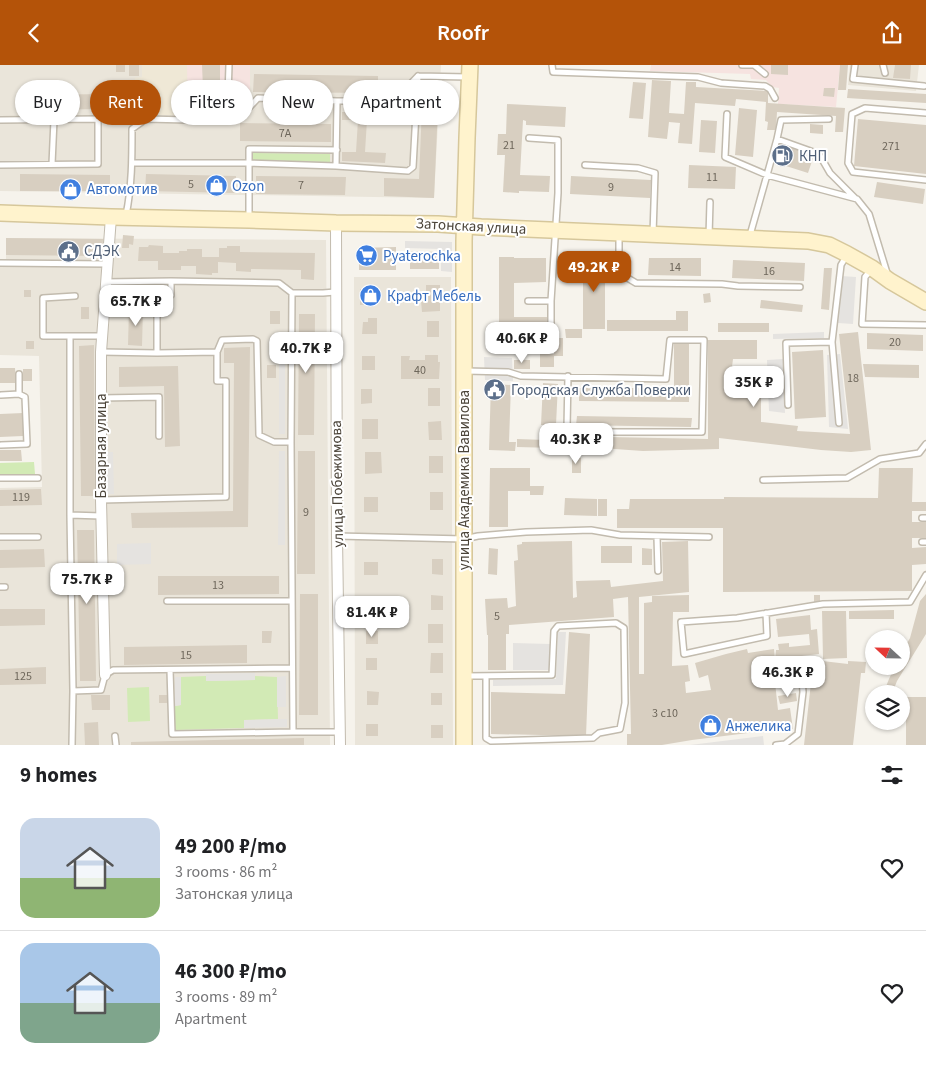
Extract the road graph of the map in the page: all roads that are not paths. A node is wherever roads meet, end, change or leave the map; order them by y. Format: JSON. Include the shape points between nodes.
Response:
{"nodes":[{"id":1,"x":228,"y":65,"type":"edge"},
{"id":2,"x":552,"y":65,"type":"edge"},
{"id":3,"x":742,"y":65,"type":"edge"},
{"id":4,"x":855,"y":65,"type":"edge"},
{"id":5,"x":883,"y":65,"type":"edge"},
{"id":6,"x":470,"y":71,"type":"edge"},
{"id":7,"x":885,"y":73,"type":"dead end"},
{"id":8,"x":765,"y":74,"type":"dead end"},
{"id":9,"x":418,"y":76,"type":"junction"},
{"id":10,"x":228,"y":80,"type":"edge"},
{"id":11,"x":924,"y":86,"type":"dead end"},
{"id":12,"x":775,"y":98,"type":"dead end"},
{"id":13,"x":337,"y":101,"type":"junction"},
{"id":14,"x":926,"y":113,"type":"edge"},
{"id":15,"x":727,"y":114,"type":"dead end"},
{"id":16,"x":80,"y":119,"type":"edge"},
{"id":17,"x":829,"y":119,"type":"dead end"},
{"id":18,"x":0,"y":120,"type":"edge"},
{"id":19,"x":15,"y":120,"type":"edge"},
{"id":20,"x":54,"y":125,"type":"edge"},
{"id":21,"x":529,"y":138,"type":"dead end"},
{"id":22,"x":777,"y":139,"type":"junction"},
{"id":23,"x":337,"y":150,"type":"junction"},
{"id":24,"x":132,"y":163,"type":"junction"},
{"id":25,"x":249,"y":163,"type":"junction"},
{"id":26,"x":0,"y":165,"type":"edge"},
{"id":27,"x":52,"y":165,"type":"junction"},
{"id":28,"x":585,"y":165,"type":"dead end"},
{"id":29,"x":336,"y":166,"type":"junction"},
{"id":30,"x":767,"y":175,"type":"junction"},
{"id":31,"x":926,"y":180,"type":"edge"},
{"id":32,"x":857,"y":199,"type":"junction"},
{"id":33,"x":710,"y":202,"type":"dead end"},
{"id":34,"x":0,"y":213,"type":"edge"},
{"id":35,"x":119,"y":218,"type":"junction"},
{"id":36,"x":249,"y":220,"type":"junction"},
{"id":37,"x":336,"y":223,"type":"junction"},
{"id":38,"x":464,"y":226,"type":"junction"},
{"id":39,"x":556,"y":230,"type":"junction"},
{"id":40,"x":619,"y":232,"type":"junction"},
{"id":41,"x":653,"y":234,"type":"junction"},
{"id":42,"x":709,"y":237,"type":"junction"},
{"id":43,"x":750,"y":238,"type":"junction"},
{"id":44,"x":848,"y":254,"type":"junction"},
{"id":45,"x":0,"y":263,"type":"edge"},
{"id":46,"x":108,"y":264,"type":"junction"},
{"id":47,"x":872,"y":268,"type":"junction"},
{"id":48,"x":171,"y":281,"type":"junction"},
{"id":49,"x":890,"y":281,"type":"junction"},
{"id":50,"x":105,"y":283,"type":"junction"},
{"id":51,"x":800,"y":287,"type":"dead end"},
{"id":52,"x":335,"y":292,"type":"junction"},
{"id":53,"x":292,"y":293,"type":"junction"},
{"id":54,"x":171,"y":295,"type":"dead end"},
{"id":55,"x":76,"y":296,"type":"dead end"},
{"id":56,"x":528,"y":301,"type":"dead end"},
{"id":57,"x":551,"y":301,"type":"junction"},
{"id":58,"x":926,"y":302,"type":"edge"},
{"id":59,"x":157,"y":307,"type":"dead end"},
{"id":60,"x":926,"y":325,"type":"edge"},
{"id":61,"x":70,"y":336,"type":"junction"},
{"id":62,"x":102,"y":336,"type":"junction"},
{"id":63,"x":832,"y":342,"type":"junction"},
{"id":64,"x":551,"y":346,"type":"dead end"},
{"id":65,"x":101,"y":352,"type":"junction"},
{"id":66,"x":217,"y":352,"type":"junction"},
{"id":67,"x":156,"y":353,"type":"junction"},
{"id":68,"x":464,"y":371,"type":"junction"},
{"id":69,"x":19,"y":374,"type":"dead end"},
{"id":70,"x":568,"y":376,"type":"junction"},
{"id":71,"x":19,"y":394,"type":"junction"},
{"id":72,"x":1,"y":395,"type":"edge"},
{"id":73,"x":101,"y":398,"type":"junction"},
{"id":74,"x":788,"y":405,"type":"dead end"},
{"id":75,"x":839,"y":423,"type":"dead end"},
{"id":76,"x":159,"y":437,"type":"dead end"},
{"id":77,"x":291,"y":442,"type":"junction"},
{"id":78,"x":926,"y":443,"type":"edge"},
{"id":79,"x":1,"y":445,"type":"edge"},
{"id":80,"x":0,"y":478,"type":"edge"},
{"id":81,"x":38,"y":478,"type":"dead end"},
{"id":82,"x":762,"y":480,"type":"dead end"},
{"id":83,"x":101,"y":500,"type":"junction"},
{"id":84,"x":70,"y":515,"type":"junction"},
{"id":85,"x":101,"y":515,"type":"junction"},
{"id":86,"x":337,"y":536,"type":"junction"},
{"id":87,"x":0,"y":537,"type":"edge"},
{"id":88,"x":38,"y":537,"type":"dead end"},
{"id":89,"x":657,"y":537,"type":"junction"},
{"id":90,"x":709,"y":537,"type":"dead end"},
{"id":91,"x":464,"y":539,"type":"junction"},
{"id":92,"x":658,"y":571,"type":"dead end"},
{"id":93,"x":926,"y":575,"type":"edge"},
{"id":94,"x":167,"y":601,"type":"dead end"},
{"id":95,"x":291,"y":601,"type":"junction"},
{"id":96,"x":766,"y":613,"type":"junction"},
{"id":97,"x":292,"y":668,"type":"junction"},
{"id":98,"x":170,"y":670,"type":"junction"},
{"id":99,"x":105,"y":675,"type":"junction"},
{"id":100,"x":463,"y":676,"type":"junction"},
{"id":101,"x":486,"y":677,"type":"junction"},
{"id":102,"x":785,"y":677,"type":"dead end"},
{"id":103,"x":73,"y":691,"type":"junction"},
{"id":104,"x":293,"y":732,"type":"junction"},
{"id":105,"x":340,"y":732,"type":"junction"},
{"id":106,"x":115,"y":737,"type":"dead end"},
{"id":107,"x":72,"y":745,"type":"edge"},
{"id":108,"x":116,"y":745,"type":"edge"},
{"id":109,"x":340,"y":745,"type":"edge"},
{"id":110,"x":464,"y":745,"type":"edge"},
{"id":111,"x":776,"y":745,"type":"edge"},
{"id":112,"x":785,"y":745,"type":"edge"}],
"edges":[{"from":1,"to":10,"type":"lane"},
{"from":2,"to":12,"type":"lane","via":[[553,72],[698,77],[721,83],[765,87]]},
{"from":3,"to":8,"type":"lane","via":[[754,65]]},
{"from":4,"to":11,"type":"lane","via":[[854,79]]},
{"from":5,"to":7,"type":"lane"},
{"from":6,"to":9,"type":"lane"},
{"from":6,"to":38,"type":"main road","name":"улица Академика Вавилова"},
{"from":9,"to":13,"type":"lane","via":[[394,101]]},
{"from":9,"to":29,"type":"lane","via":[[413,167],[408,171]]},
{"from":13,"to":23,"type":"lane"},
{"from":13,"to":24,"type":"lane","via":[[258,98],[244,113],[230,121],[146,119],[132,129]]},
{"from":14,"to":31,"type":"lane","via":[[865,108],[852,114],[848,163],[853,172]]},
{"from":15,"to":30,"type":"lane","via":[[725,157]]},
{"from":16,"to":27,"type":"lane","via":[[98,119],[98,164]]},
{"from":17,"to":22,"type":"lane","via":[[781,120]]},
{"from":18,"to":19,"type":"lane"},
{"from":20,"to":27,"type":"lane"},
{"from":21,"to":39,"type":"lane","via":[[558,140]]},
{"from":22,"to":30,"type":"lane"},
{"from":22,"to":32,"type":"lane","via":[[819,153],[830,173]]},
{"from":23,"to":25,"type":"lane","via":[[249,149]]},
{"from":23,"to":29,"type":"lane"},
{"from":24,"to":25,"type":"lane"},
{"from":24,"to":35,"type":"lane","via":[[129,198]]},
{"from":25,"to":29,"type":"lane"},
{"from":25,"to":36,"type":"lane"},
{"from":26,"to":27,"type":"lane"},
{"from":28,"to":41,"type":"lane","via":[[638,168],[656,173]]},
{"from":30,"to":32,"type":"lane"},
{"from":30,"to":43,"type":"lane"},
{"from":32,"to":49,"type":"lane","via":[[869,214]]},
{"from":33,"to":42,"type":"lane"},
{"from":34,"to":35,"type":"main road","name":"Затонская улица"},
{"from":35,"to":36,"type":"main road","name":"Затонская улица"},
{"from":35,"to":46,"type":"street","name":"Базарная улица"},
{"from":36,"to":37,"type":"main road","name":"Затонская улица"},
{"from":37,"to":38,"type":"main road","name":"Затонская улица"},
{"from":37,"to":52,"type":"street","name":"улица Побежимова"},
{"from":38,"to":39,"type":"main road","name":"Затонская улица"},
{"from":38,"to":68,"type":"main road","name":"улица Академика Вавилова"},
{"from":39,"to":40,"type":"main road","name":"Затонская улица"},
{"from":39,"to":57,"type":"lane"},
{"from":40,"to":41,"type":"main road","name":"Затонская улица"},
{"from":40,"to":51,"type":"lane","via":[[619,273],[636,283]]},
{"from":41,"to":42,"type":"main road","name":"Затонская улица"},
{"from":42,"to":43,"type":"main road","name":"Затонская улица"},
{"from":43,"to":44,"type":"main road","name":"Затонская улица","via":[[808,241],[829,245]]},
{"from":44,"to":47,"type":"main road","name":"Затонская улица"},
{"from":44,"to":63,"type":"lane","via":[[841,265]]},
{"from":45,"to":46,"type":"lane"},
{"from":46,"to":50,"type":"street","name":"Базарная улица"},
{"from":47,"to":49,"type":"main road","name":"Затонская улица"},
{"from":47,"to":60,"type":"lane","via":[[865,277],[862,325]]},
{"from":48,"to":50,"type":"lane"},
{"from":48,"to":53,"type":"lane","via":[[279,283]]},
{"from":48,"to":54,"type":"lane"},
{"from":49,"to":58,"type":"main road","name":"Затонская улица"},
{"from":50,"to":62,"type":"street","name":"Базарная улица"},
{"from":52,"to":53,"type":"lane"},
{"from":52,"to":86,"type":"street","name":"улица Побежимова"},
{"from":53,"to":77,"type":"lane"},
{"from":55,"to":61,"type":"lane","via":[[43,298],[42,336]]},
{"from":56,"to":57,"type":"lane"},
{"from":57,"to":64,"type":"lane"},
{"from":59,"to":67,"type":"lane"},
{"from":61,"to":62,"type":"lane"},
{"from":61,"to":84,"type":"lane"},
{"from":62,"to":65,"type":"street","name":"Базарная улица"},
{"from":63,"to":74,"type":"lane","via":[[786,343]]},
{"from":63,"to":75,"type":"lane"},
{"from":65,"to":67,"type":"lane"},
{"from":65,"to":73,"type":"street","name":"Базарная улица"},
{"from":66,"to":67,"type":"lane"},
{"from":66,"to":77,"type":"lane","via":[[222,340],[257,341],[259,435],[274,442]]},
{"from":66,"to":83,"type":"lane","via":[[217,381],[226,381],[226,497]]},
{"from":68,"to":70,"type":"lane"},
{"from":68,"to":91,"type":"main road","name":"улица Академика Вавилова"},
{"from":69,"to":71,"type":"lane"},
{"from":70,"to":70,"type":"lane","via":[[666,379],[670,340],[704,341],[702,432],[575,432],[566,428]]},
{"from":71,"to":72,"type":"lane"},
{"from":71,"to":79,"type":"lane","via":[[25,397],[27,444]]},
{"from":73,"to":76,"type":"lane","via":[[159,397]]},
{"from":73,"to":83,"type":"street","name":"Базарная улица"},
{"from":77,"to":95,"type":"lane"},
{"from":78,"to":82,"type":"lane","via":[[919,453],[880,459],[847,478]]},
{"from":80,"to":81,"type":"lane"},
{"from":83,"to":85,"type":"street","name":"Базарная улица"},
{"from":84,"to":85,"type":"lane"},
{"from":84,"to":103,"type":"lane"},
{"from":85,"to":99,"type":"street","name":"Базарная улица"},
{"from":86,"to":91,"type":"lane"},
{"from":86,"to":105,"type":"street","name":"улица Побежимова"},
{"from":87,"to":88,"type":"lane"},
{"from":89,"to":90,"type":"lane"},
{"from":89,"to":91,"type":"lane","via":[[591,530],[526,532]]},
{"from":89,"to":92,"type":"lane"},
{"from":91,"to":100,"type":"main road","name":"улица Академика Вавилова"},
{"from":93,"to":96,"type":"lane","via":[[910,602],[823,604]]},
{"from":94,"to":95,"type":"lane"},
{"from":95,"to":97,"type":"lane"},
{"from":96,"to":96,"type":"lane","via":[[681,622],[684,654],[767,636]]},
{"from":97,"to":98,"type":"lane"},
{"from":97,"to":104,"type":"lane"},
{"from":98,"to":99,"type":"lane","via":[[113,670]]},
{"from":98,"to":104,"type":"lane","via":[[172,735]]},
{"from":99,"to":103,"type":"lane","via":[[101,690]]},
{"from":100,"to":101,"type":"lane"},
{"from":100,"to":110,"type":"main road","name":"улица Академика Вавилова"},
{"from":101,"to":101,"type":"lane","via":[[552,675],[554,631],[558,626],[616,623],[624,628],[625,703],[620,729],[599,733],[593,739],[491,741],[486,738]]},
{"from":102,"to":112,"type":"lane","via":[[802,679],[803,693],[798,734]]},
{"from":103,"to":107,"type":"lane"},
{"from":104,"to":105,"type":"lane"},
{"from":105,"to":109,"type":"street","name":"улица Побежимова"},
{"from":106,"to":108,"type":"lane"},
{"from":111,"to":112,"type":"lane"}]}
